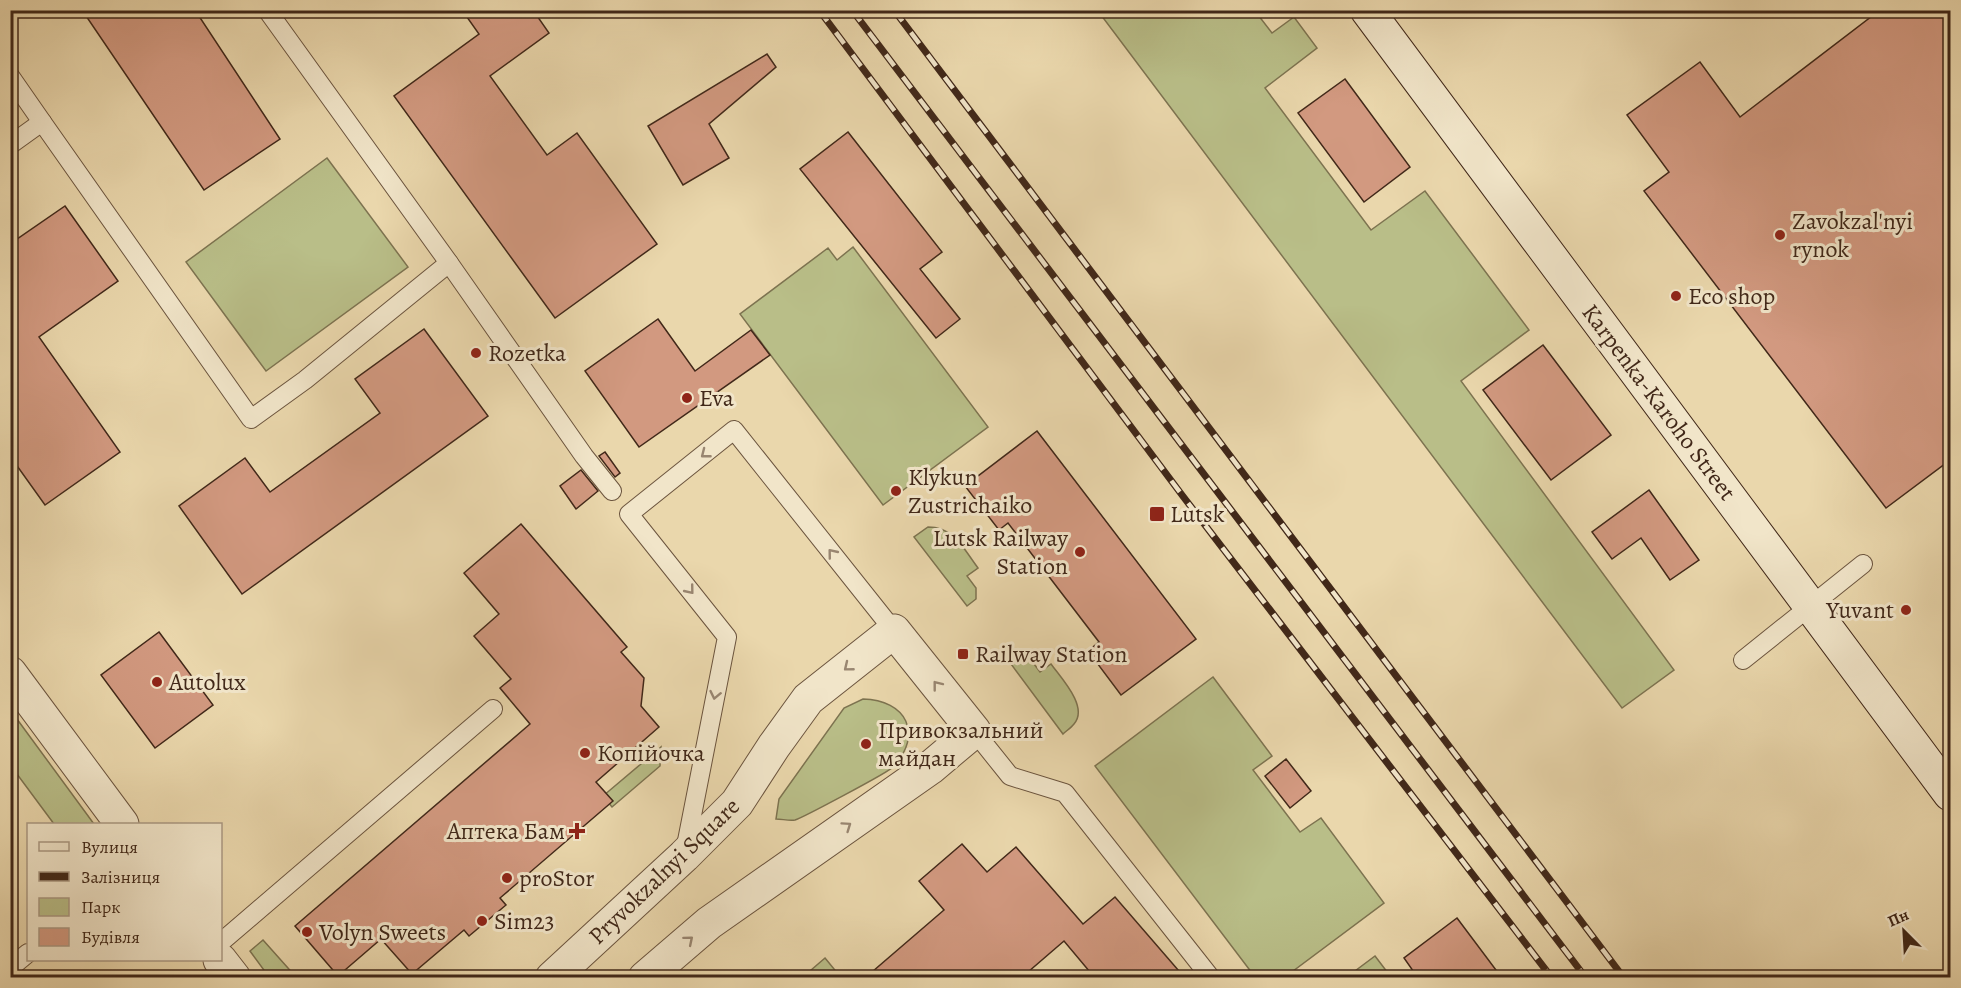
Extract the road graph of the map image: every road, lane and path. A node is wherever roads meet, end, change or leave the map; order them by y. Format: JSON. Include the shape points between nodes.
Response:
{"nodes":[{"id":1,"x":267,"y":10,"type":"edge"},
{"id":2,"x":1367,"y":10,"type":"edge"},
{"id":3,"x":10,"y":76,"type":"edge"},
{"id":4,"x":42,"y":122,"type":"junction"},
{"id":5,"x":10,"y":145,"type":"edge"},
{"id":6,"x":449,"y":263,"type":"junction"},
{"id":7,"x":612,"y":491,"type":"dead end"},
{"id":8,"x":1863,"y":564,"type":"dead end"},
{"id":9,"x":1811,"y":605,"type":"junction"},
{"id":10,"x":894,"y":631,"type":"junction"},
{"id":11,"x":1743,"y":660,"type":"dead end"},
{"id":12,"x":11,"y":673,"type":"edge"},
{"id":13,"x":493,"y":709,"type":"dead end"},
{"id":14,"x":974,"y":731,"type":"junction"},
{"id":15,"x":1950,"y":794,"type":"edge"},
{"id":16,"x":121,"y":823,"type":"edge"},
{"id":17,"x":684,"y":856,"type":"junction"},
{"id":18,"x":222,"y":941,"type":"edge"},
{"id":19,"x":27,"y":954,"type":"edge"},
{"id":20,"x":221,"y":961,"type":"edge"},
{"id":21,"x":10,"y":968,"type":"edge"},
{"id":22,"x":17,"y":978,"type":"edge"},
{"id":23,"x":234,"y":978,"type":"edge"},
{"id":24,"x":552,"y":978,"type":"edge"},
{"id":25,"x":645,"y":978,"type":"edge"},
{"id":26,"x":1210,"y":978,"type":"edge"}],
"edges":[{"from":1,"to":6,"type":"lane"},
{"from":2,"to":9,"type":"street","name":"Karpenka-Karoho Street"},
{"from":3,"to":4,"type":"lane"},
{"from":4,"to":5,"type":"lane"},
{"from":4,"to":6,"type":"lane","via":[[251,419]]},
{"from":6,"to":7,"type":"lane"},
{"from":8,"to":9,"type":"lane"},
{"from":9,"to":11,"type":"lane"},
{"from":9,"to":15,"type":"street","name":"Karpenka-Karoho Street"},
{"from":14,"to":10,"type":"street","one_way":true},
{"from":10,"to":17,"type":"street","name":"Pryvokzalnyi Square","one_way":true,"via":[[808,699],[737,803]]},
{"from":10,"to":17,"type":"lane","one_way":true,"via":[[734,430],[629,514],[727,638]]},
{"from":12,"to":16,"type":"street"},
{"from":13,"to":18,"type":"lane"},
{"from":25,"to":14,"type":"street","one_way":true,"via":[[709,923],[930,768]]},
{"from":14,"to":26,"type":"lane","via":[[1010,776],[1065,793]]},
{"from":17,"to":24,"type":"street","name":"Pryvokzalnyi Square"},
{"from":19,"to":21,"type":"lane"},
{"from":20,"to":23,"type":"street"},
{"from":21,"to":22,"type":"lane"}]}
